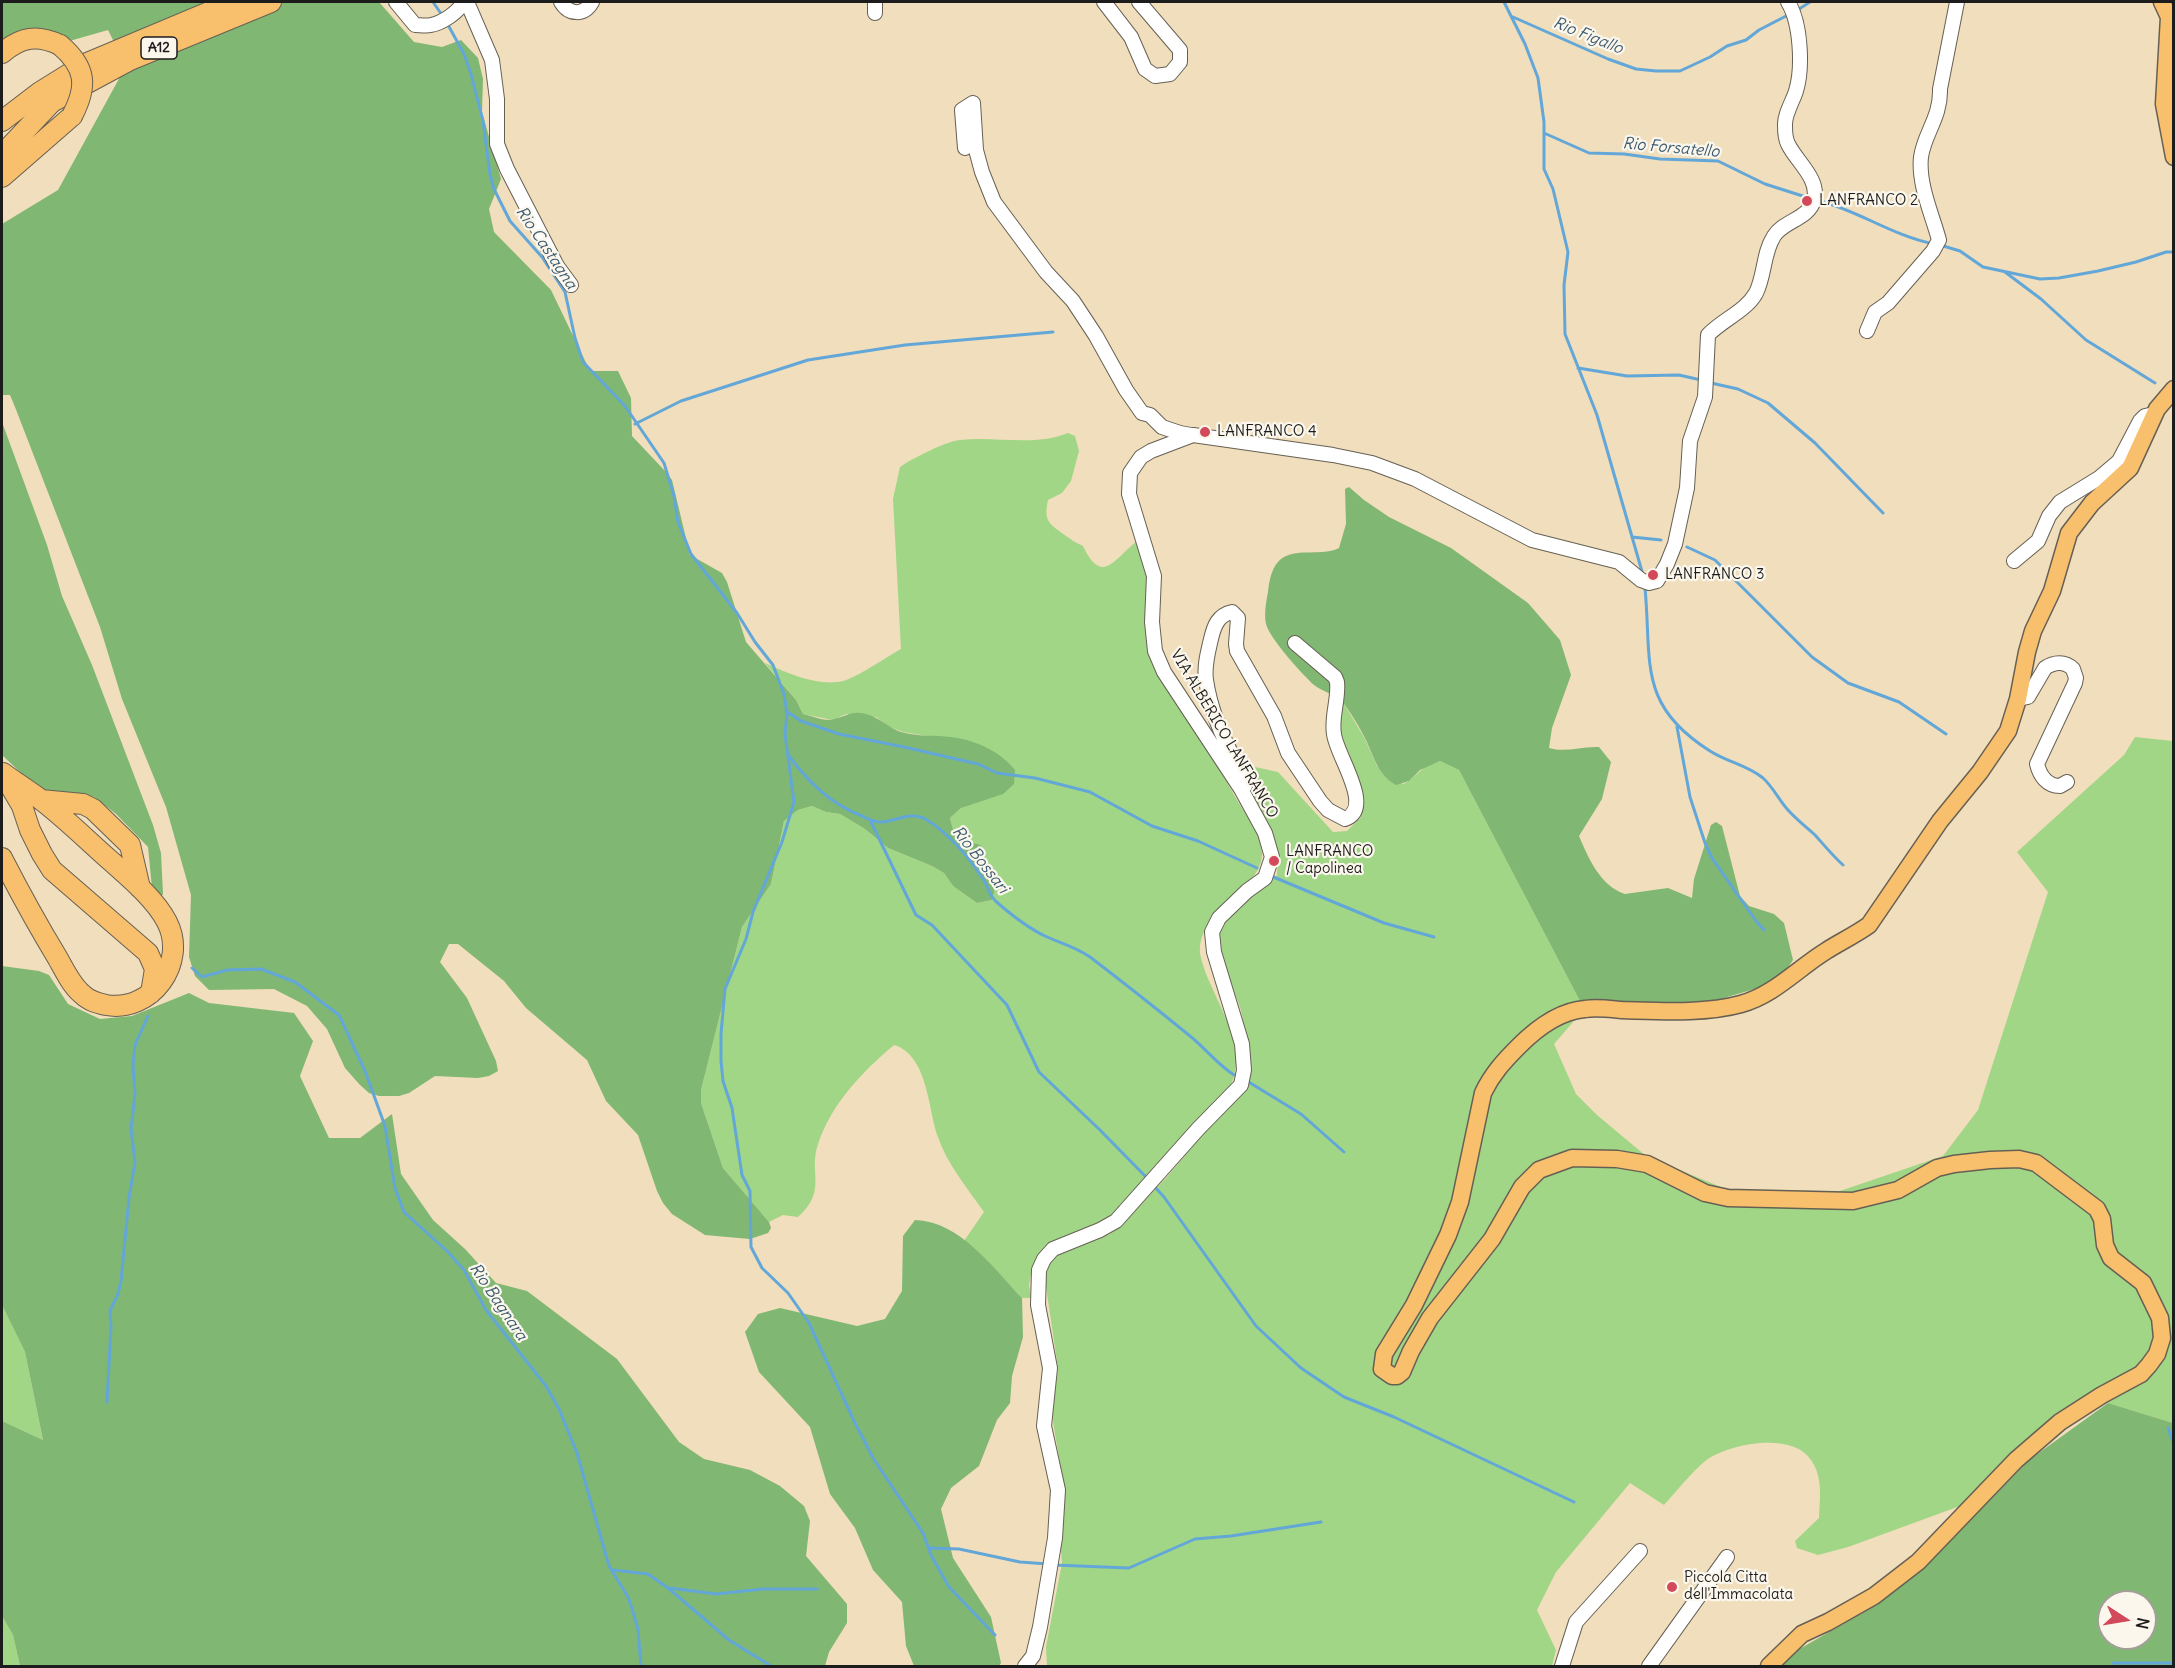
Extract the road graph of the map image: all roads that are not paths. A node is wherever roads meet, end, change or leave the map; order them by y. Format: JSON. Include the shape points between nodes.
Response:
{"nodes":[{"id":1,"x":233,"y":2,"type":"edge"},
{"id":2,"x":271,"y":2,"type":"edge"},
{"id":3,"x":396,"y":2,"type":"edge"},
{"id":4,"x":463,"y":2,"type":"edge"},
{"id":5,"x":468,"y":2,"type":"edge"},
{"id":6,"x":561,"y":2,"type":"edge"},
{"id":7,"x":592,"y":2,"type":"edge"},
{"id":8,"x":1104,"y":2,"type":"edge"},
{"id":9,"x":1139,"y":2,"type":"edge"},
{"id":10,"x":1788,"y":2,"type":"edge"},
{"id":11,"x":1957,"y":2,"type":"edge"},
{"id":12,"x":2162,"y":2,"type":"edge"},
{"id":13,"x":2,"y":53,"type":"edge"},
{"id":14,"x":52,"y":102,"type":"junction"},
{"id":15,"x":2,"y":121,"type":"edge"},
{"id":16,"x":2,"y":142,"type":"edge"},
{"id":17,"x":965,"y":148,"type":"dead end"},
{"id":18,"x":2,"y":155,"type":"edge"},
{"id":19,"x":2174,"y":157,"type":"edge"},
{"id":20,"x":2,"y":177,"type":"edge"},
{"id":21,"x":571,"y":285,"type":"dead end"},
{"id":22,"x":1867,"y":331,"type":"dead end"},
{"id":23,"x":2174,"y":389,"type":"edge"},
{"id":24,"x":2154,"y":414,"type":"junction"},
{"id":25,"x":1193,"y":435,"type":"junction"},
{"id":26,"x":2014,"y":561,"type":"dead end"},
{"id":27,"x":1295,"y":643,"type":"dead end"},
{"id":28,"x":2018,"y":699,"type":"junction"},
{"id":29,"x":2,"y":772,"type":"edge"},
{"id":30,"x":2067,"y":782,"type":"dead end"},
{"id":31,"x":1241,"y":789,"type":"junction"},
{"id":32,"x":41,"y":800,"type":"junction"},
{"id":33,"x":2,"y":858,"type":"edge"},
{"id":34,"x":140,"y":888,"type":"junction"},
{"id":35,"x":151,"y":993,"type":"junction"},
{"id":36,"x":1640,"y":1551,"type":"dead end"},
{"id":37,"x":1727,"y":1557,"type":"dead end"},
{"id":38,"x":1026,"y":1666,"type":"edge"},
{"id":39,"x":1562,"y":1666,"type":"edge"},
{"id":40,"x":1649,"y":1666,"type":"edge"},
{"id":41,"x":1769,"y":1666,"type":"edge"}],
"edges":[{"from":1,"to":15,"type":"highway","number":"A12","via":[[85,63]]},
{"from":2,"to":14,"type":"highway","number":"A12","via":[[130,60]]},
{"from":3,"to":4,"type":"street","via":[[415,25],[445,20]]},
{"from":5,"to":21,"type":"street","via":[[492,60],[497,144],[557,266]]},
{"from":6,"to":7,"type":"street","via":[[574,13],[585,10]]},
{"from":8,"to":9,"type":"street","via":[[1131,37],[1145,69],[1161,77],[1174,71],[1180,62],[1180,50]]},
{"from":10,"to":25,"type":"street","name":"VIA ALBERICO LANFRANCO","via":[[1799,45],[1800,78],[1784,122],[1786,141],[1808,174],[1815,199],[1811,207],[1774,236],[1754,296],[1708,335],[1704,398],[1690,441],[1676,544],[1657,580],[1641,580],[1619,562],[1532,540],[1415,479],[1372,463]]},
{"from":11,"to":22,"type":"street","via":[[1940,100],[1922,154],[1921,173],[1939,240],[1888,303],[1875,312]]},
{"from":12,"to":19,"type":"main road","via":[[2169,17],[2164,104]]},
{"from":13,"to":20,"type":"highway","bridge":true,"via":[[25,39],[50,40],[77,62],[82,76],[79,102],[72,116]]},
{"from":14,"to":16,"type":"highway","number":"A12"},
{"from":14,"to":18,"type":"highway"},
{"from":17,"to":25,"type":"street","via":[[962,110],[973,103],[976,150],[994,202],[1046,272],[1073,301],[1142,413],[1162,427]]},
{"from":23,"to":24,"type":"main road"},
{"from":24,"to":26,"type":"street","via":[[2139,421],[2118,461],[2099,478],[2060,501],[2038,541]]},
{"from":24,"to":28,"type":"main road","via":[[2130,468],[2092,503],[2069,533],[2052,591],[2033,631]]},
{"from":25,"to":31,"type":"street","name":"VIA ALBERICO LANFRANCO","via":[[1141,458],[1131,473],[1129,494],[1154,576],[1155,651],[1164,672]]},
{"from":27,"to":31,"type":"street","via":[[1337,682],[1334,735],[1356,794],[1356,811],[1345,819],[1328,810],[1288,753],[1274,716],[1240,658],[1236,644],[1238,618],[1232,612],[1217,621],[1205,675],[1220,726],[1246,780]]},
{"from":28,"to":30,"type":"street","via":[[2028,697],[2045,668],[2066,664],[2073,669],[2075,683],[2037,765],[2050,784],[2060,786]]},
{"from":28,"to":41,"type":"main road","via":[[2008,731],[1980,772],[1940,821],[1869,925],[1857,934],[1825,951],[1774,990],[1741,1004],[1689,1010],[1585,1008],[1546,1023],[1502,1062],[1484,1093],[1460,1202],[1448,1234],[1414,1305],[1384,1354],[1383,1369],[1397,1376],[1430,1318],[1492,1239],[1522,1187],[1539,1170],[1572,1158],[1647,1164],[1705,1193],[1728,1198],[1853,1201],[1898,1190],[1936,1168],[2019,1159],[2036,1163],[2097,1209],[2111,1258],[2143,1283],[2160,1318],[2162,1338],[2157,1354],[2140,1374],[2060,1422],[1983,1493],[1918,1562],[1874,1596],[1802,1634]]},
{"from":29,"to":32,"type":"highway"},
{"from":29,"to":35,"type":"highway","via":[[52,870],[148,953],[155,969]]},
{"from":31,"to":38,"type":"street","name":"VIA ALBERICO LANFRANCO","via":[[1265,833],[1272,857],[1265,878],[1219,918],[1212,932],[1214,952],[1242,1044],[1241,1085],[1116,1221],[1053,1249],[1039,1270],[1038,1305],[1050,1368],[1044,1426],[1058,1490],[1040,1627],[1033,1656]]},
{"from":32,"to":34,"type":"highway"},
{"from":32,"to":34,"type":"highway","via":[[83,804],[93,809],[130,845]]},
{"from":33,"to":35,"type":"highway","via":[[24,903],[81,994],[112,1006],[141,1001]]},
{"from":34,"to":35,"type":"highway","via":[[167,922],[174,948],[169,972]]},
{"from":36,"to":39,"type":"street","via":[[1576,1622]]},
{"from":37,"to":40,"type":"street"}]}
